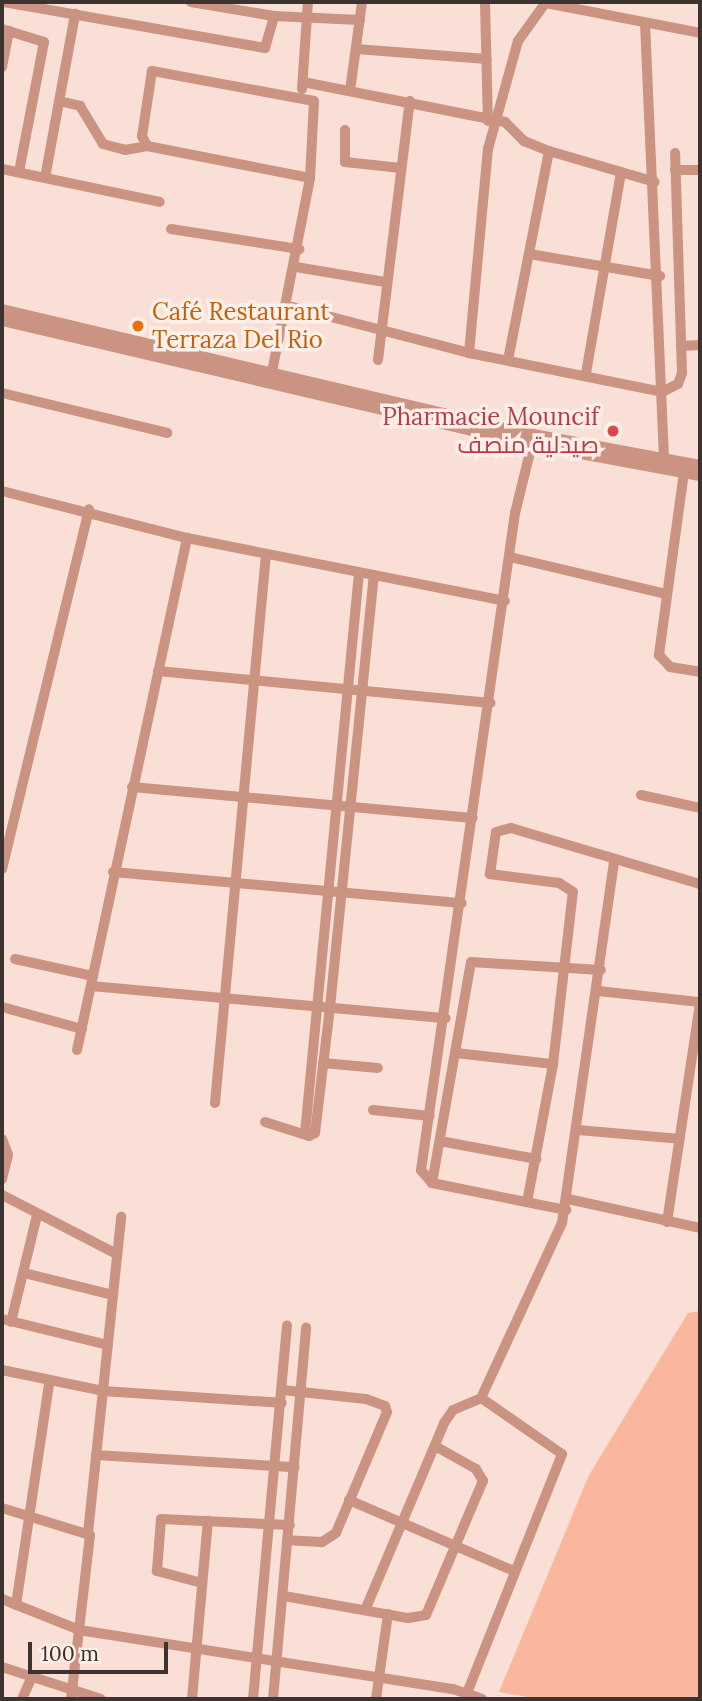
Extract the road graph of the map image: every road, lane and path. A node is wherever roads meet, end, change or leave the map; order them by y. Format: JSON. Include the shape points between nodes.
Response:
{"nodes":[{"id":1,"x":4,"y":2,"type":"edge"},
{"id":2,"x":191,"y":2,"type":"edge"},
{"id":3,"x":308,"y":2,"type":"edge"},
{"id":4,"x":362,"y":2,"type":"edge"},
{"id":5,"x":485,"y":2,"type":"edge"},
{"id":6,"x":546,"y":3,"type":"edge"},
{"id":7,"x":75,"y":14,"type":"junction"},
{"id":8,"x":274,"y":16,"type":"junction"},
{"id":9,"x":307,"y":17,"type":"junction"},
{"id":10,"x":360,"y":20,"type":"junction"},
{"id":11,"x":645,"y":23,"type":"junction"},
{"id":12,"x":5,"y":30,"type":"edge"},
{"id":13,"x":700,"y":33,"type":"edge"},
{"id":14,"x":356,"y":50,"type":"junction"},
{"id":15,"x":487,"y":59,"type":"junction"},
{"id":16,"x":2,"y":67,"type":"edge"},
{"id":17,"x":303,"y":82,"type":"junction"},
{"id":18,"x":350,"y":91,"type":"junction"},
{"id":19,"x":302,"y":96,"type":"junction"},
{"id":20,"x":59,"y":101,"type":"junction"},
{"id":21,"x":410,"y":101,"type":"junction"},
{"id":22,"x":493,"y":122,"type":"junction"},
{"id":23,"x":345,"y":130,"type":"dead end"},
{"id":24,"x":147,"y":146,"type":"junction"},
{"id":25,"x":549,"y":151,"type":"junction"},
{"id":26,"x":675,"y":153,"type":"dead end"},
{"id":27,"x":401,"y":168,"type":"junction"},
{"id":28,"x":2,"y":169,"type":"edge"},
{"id":29,"x":675,"y":170,"type":"junction"},
{"id":30,"x":700,"y":170,"type":"edge"},
{"id":31,"x":19,"y":172,"type":"junction"},
{"id":32,"x":621,"y":172,"type":"junction"},
{"id":33,"x":45,"y":178,"type":"junction"},
{"id":34,"x":310,"y":178,"type":"junction"},
{"id":35,"x":655,"y":182,"type":"junction"},
{"id":36,"x":160,"y":202,"type":"dead end"},
{"id":37,"x":171,"y":229,"type":"dead end"},
{"id":38,"x":299,"y":249,"type":"junction"},
{"id":39,"x":529,"y":254,"type":"junction"},
{"id":40,"x":603,"y":265,"type":"junction"},
{"id":41,"x":296,"y":268,"type":"junction"},
{"id":42,"x":660,"y":275,"type":"junction"},
{"id":43,"x":386,"y":282,"type":"junction"},
{"id":44,"x":289,"y":306,"type":"junction"},
{"id":45,"x":2,"y":310,"type":"edge"},
{"id":46,"x":2,"y":320,"type":"edge"},
{"id":47,"x":382,"y":331,"type":"junction"},
{"id":48,"x":700,"y":345,"type":"edge"},
{"id":49,"x":681,"y":346,"type":"junction"},
{"id":50,"x":469,"y":353,"type":"junction"},
{"id":51,"x":378,"y":360,"type":"dead end"},
{"id":52,"x":508,"y":360,"type":"junction"},
{"id":53,"x":272,"y":372,"type":"junction"},
{"id":54,"x":586,"y":373,"type":"junction"},
{"id":55,"x":662,"y":392,"type":"junction"},
{"id":56,"x":2,"y":393,"type":"edge"},
{"id":57,"x":167,"y":433,"type":"dead end"},
{"id":58,"x":531,"y":444,"type":"junction"},
{"id":59,"x":664,"y":459,"type":"junction"},
{"id":60,"x":700,"y":466,"type":"edge"},
{"id":61,"x":684,"y":472,"type":"junction"},
{"id":62,"x":700,"y":475,"type":"edge"},
{"id":63,"x":2,"y":491,"type":"edge"},
{"id":64,"x":89,"y":509,"type":"junction"},
{"id":65,"x":187,"y":538,"type":"junction"},
{"id":66,"x":267,"y":554,"type":"junction"},
{"id":67,"x":510,"y":557,"type":"junction"},
{"id":68,"x":359,"y":573,"type":"junction"},
{"id":69,"x":373,"y":576,"type":"junction"},
{"id":70,"x":667,"y":594,"type":"junction"},
{"id":71,"x":505,"y":601,"type":"junction"},
{"id":72,"x":158,"y":671,"type":"junction"},
{"id":73,"x":700,"y":672,"type":"edge"},
{"id":74,"x":255,"y":681,"type":"junction"},
{"id":75,"x":346,"y":690,"type":"junction"},
{"id":76,"x":359,"y":691,"type":"junction"},
{"id":77,"x":490,"y":703,"type":"junction"},
{"id":78,"x":132,"y":787,"type":"junction"},
{"id":79,"x":642,"y":795,"type":"dead end"},
{"id":80,"x":244,"y":797,"type":"junction"},
{"id":81,"x":334,"y":806,"type":"junction"},
{"id":82,"x":347,"y":807,"type":"junction"},
{"id":83,"x":700,"y":808,"type":"edge"},
{"id":84,"x":473,"y":818,"type":"junction"},
{"id":85,"x":614,"y":860,"type":"junction"},
{"id":86,"x":2,"y":869,"type":"edge"},
{"id":87,"x":113,"y":872,"type":"junction"},
{"id":88,"x":236,"y":883,"type":"junction"},
{"id":89,"x":700,"y":884,"type":"edge"},
{"id":90,"x":329,"y":891,"type":"junction"},
{"id":91,"x":342,"y":892,"type":"junction"},
{"id":92,"x":462,"y":904,"type":"junction"},
{"id":93,"x":15,"y":959,"type":"dead end"},
{"id":94,"x":566,"y":968,"type":"junction"},
{"id":95,"x":601,"y":970,"type":"junction"},
{"id":96,"x":92,"y":981,"type":"junction"},
{"id":97,"x":598,"y":991,"type":"junction"},
{"id":98,"x":225,"y":998,"type":"junction"},
{"id":99,"x":700,"y":1003,"type":"edge"},
{"id":100,"x":317,"y":1006,"type":"junction"},
{"id":101,"x":2,"y":1007,"type":"edge"},
{"id":102,"x":330,"y":1007,"type":"junction"},
{"id":103,"x":446,"y":1018,"type":"junction"},
{"id":104,"x":82,"y":1028,"type":"junction"},
{"id":105,"x":77,"y":1050,"type":"dead end"},
{"id":106,"x":456,"y":1053,"type":"junction"},
{"id":107,"x":323,"y":1063,"type":"junction"},
{"id":108,"x":553,"y":1064,"type":"junction"},
{"id":109,"x":378,"y":1068,"type":"dead end"},
{"id":110,"x":688,"y":1086,"type":"junction"},
{"id":111,"x":700,"y":1086,"type":"edge"},
{"id":112,"x":215,"y":1103,"type":"dead end"},
{"id":113,"x":373,"y":1110,"type":"dead end"},
{"id":114,"x":430,"y":1116,"type":"junction"},
{"id":115,"x":265,"y":1122,"type":"dead end"},
{"id":116,"x":578,"y":1130,"type":"junction"},
{"id":117,"x":306,"y":1135,"type":"junction"},
{"id":118,"x":2,"y":1139,"type":"edge"},
{"id":119,"x":680,"y":1139,"type":"junction"},
{"id":120,"x":440,"y":1141,"type":"junction"},
{"id":121,"x":536,"y":1159,"type":"junction"},
{"id":122,"x":2,"y":1179,"type":"edge"},
{"id":123,"x":432,"y":1183,"type":"junction"},
{"id":124,"x":2,"y":1195,"type":"edge"},
{"id":125,"x":527,"y":1202,"type":"junction"},
{"id":126,"x":567,"y":1205,"type":"junction"},
{"id":127,"x":37,"y":1215,"type":"junction"},
{"id":128,"x":121,"y":1217,"type":"dead end"},
{"id":129,"x":667,"y":1222,"type":"junction"},
{"id":130,"x":700,"y":1228,"type":"edge"},
{"id":131,"x":117,"y":1254,"type":"junction"},
{"id":132,"x":24,"y":1273,"type":"junction"},
{"id":133,"x":113,"y":1296,"type":"junction"},
{"id":134,"x":6,"y":1320,"type":"edge"},
{"id":135,"x":287,"y":1326,"type":"dead end"},
{"id":136,"x":306,"y":1327,"type":"dead end"},
{"id":137,"x":108,"y":1345,"type":"junction"},
{"id":138,"x":2,"y":1370,"type":"edge"},
{"id":139,"x":49,"y":1384,"type":"junction"},
{"id":140,"x":284,"y":1390,"type":"junction"},
{"id":141,"x":103,"y":1391,"type":"junction"},
{"id":142,"x":302,"y":1392,"type":"junction"},
{"id":143,"x":481,"y":1398,"type":"junction"},
{"id":144,"x":282,"y":1402,"type":"junction"},
{"id":145,"x":435,"y":1446,"type":"junction"},
{"id":146,"x":96,"y":1455,"type":"junction"},
{"id":147,"x":276,"y":1467,"type":"junction"},
{"id":148,"x":295,"y":1467,"type":"junction"},
{"id":149,"x":349,"y":1500,"type":"junction"},
{"id":150,"x":2,"y":1508,"type":"edge"},
{"id":151,"x":30,"y":1516,"type":"junction"},
{"id":152,"x":208,"y":1521,"type":"junction"},
{"id":153,"x":401,"y":1523,"type":"junction"},
{"id":154,"x":270,"y":1525,"type":"junction"},
{"id":155,"x":290,"y":1525,"type":"junction"},
{"id":156,"x":88,"y":1533,"type":"junction"},
{"id":157,"x":288,"y":1540,"type":"junction"},
{"id":158,"x":455,"y":1546,"type":"junction"},
{"id":159,"x":514,"y":1571,"type":"junction"},
{"id":160,"x":202,"y":1583,"type":"junction"},
{"id":161,"x":284,"y":1596,"type":"junction"},
{"id":162,"x":2,"y":1599,"type":"edge"},
{"id":163,"x":16,"y":1605,"type":"junction"},
{"id":164,"x":366,"y":1608,"type":"junction"},
{"id":165,"x":388,"y":1614,"type":"junction"},
{"id":166,"x":79,"y":1630,"type":"junction"},
{"id":167,"x":197,"y":1648,"type":"junction"},
{"id":168,"x":257,"y":1658,"type":"junction"},
{"id":169,"x":277,"y":1661,"type":"junction"},
{"id":170,"x":2,"y":1667,"type":"edge"},
{"id":171,"x":31,"y":1679,"type":"junction"},
{"id":172,"x":379,"y":1679,"type":"junction"},
{"id":173,"x":467,"y":1693,"type":"junction"},
{"id":174,"x":71,"y":1697,"type":"edge"},
{"id":175,"x":22,"y":1699,"type":"edge"},
{"id":176,"x":101,"y":1699,"type":"edge"},
{"id":177,"x":192,"y":1699,"type":"edge"},
{"id":178,"x":253,"y":1699,"type":"edge"},
{"id":179,"x":273,"y":1699,"type":"edge"},
{"id":180,"x":376,"y":1699,"type":"edge"},
{"id":181,"x":482,"y":1699,"type":"edge"}],
"edges":[{"from":1,"to":7,"type":"street"},
{"from":2,"to":8,"type":"street"},
{"from":3,"to":9,"type":"street"},
{"from":4,"to":10,"type":"street"},
{"from":5,"to":15,"type":"street"},
{"from":6,"to":11,"type":"street"},
{"from":6,"to":22,"type":"street","via":[[518,41]]},
{"from":7,"to":8,"type":"street","via":[[265,48]]},
{"from":7,"to":20,"type":"street"},
{"from":8,"to":9,"type":"street"},
{"from":9,"to":10,"type":"street"},
{"from":9,"to":17,"type":"street"},
{"from":10,"to":14,"type":"street"},
{"from":11,"to":13,"type":"street"},
{"from":11,"to":35,"type":"street"},
{"from":12,"to":16,"type":"street"},
{"from":12,"to":31,"type":"street","via":[[44,42]]},
{"from":14,"to":15,"type":"street"},
{"from":14,"to":18,"type":"street"},
{"from":15,"to":22,"type":"street"},
{"from":17,"to":18,"type":"street"},
{"from":17,"to":19,"type":"street"},
{"from":18,"to":21,"type":"street"},
{"from":19,"to":24,"type":"street","via":[[156,69],[142,136]]},
{"from":19,"to":34,"type":"street","via":[[316,104]]},
{"from":20,"to":24,"type":"street","via":[[79,106],[103,144],[125,150]]},
{"from":20,"to":33,"type":"street"},
{"from":21,"to":22,"type":"street"},
{"from":21,"to":27,"type":"street"},
{"from":22,"to":25,"type":"street","via":[[508,123],[524,141]]},
{"from":22,"to":50,"type":"street"},
{"from":23,"to":27,"type":"street","via":[[345,162]]},
{"from":24,"to":34,"type":"street"},
{"from":25,"to":32,"type":"street"},
{"from":25,"to":39,"type":"street"},
{"from":26,"to":29,"type":"street"},
{"from":27,"to":43,"type":"street"},
{"from":28,"to":31,"type":"street"},
{"from":29,"to":30,"type":"street"},
{"from":29,"to":49,"type":"street"},
{"from":31,"to":33,"type":"street"},
{"from":32,"to":35,"type":"street"},
{"from":32,"to":40,"type":"street"},
{"from":33,"to":36,"type":"street"},
{"from":34,"to":38,"type":"street"},
{"from":35,"to":42,"type":"street"},
{"from":37,"to":38,"type":"street"},
{"from":38,"to":41,"type":"street"},
{"from":39,"to":40,"type":"street"},
{"from":39,"to":52,"type":"street"},
{"from":40,"to":42,"type":"street"},
{"from":40,"to":54,"type":"street"},
{"from":41,"to":43,"type":"street"},
{"from":41,"to":44,"type":"street"},
{"from":42,"to":55,"type":"street"},
{"from":43,"to":47,"type":"street"},
{"from":44,"to":47,"type":"street"},
{"from":44,"to":53,"type":"street"},
{"from":45,"to":53,"type":"street"},
{"from":46,"to":58,"type":"street"},
{"from":47,"to":50,"type":"street"},
{"from":47,"to":51,"type":"street"},
{"from":48,"to":49,"type":"street"},
{"from":49,"to":55,"type":"street","via":[[681,380]]},
{"from":50,"to":52,"type":"street"},
{"from":52,"to":54,"type":"street"},
{"from":53,"to":59,"type":"street","via":[[533,435]]},
{"from":54,"to":55,"type":"street"},
{"from":55,"to":59,"type":"street"},
{"from":56,"to":57,"type":"street"},
{"from":58,"to":61,"type":"street"},
{"from":58,"to":67,"type":"street"},
{"from":59,"to":60,"type":"street"},
{"from":61,"to":62,"type":"street"},
{"from":61,"to":70,"type":"street"},
{"from":63,"to":64,"type":"street"},
{"from":64,"to":65,"type":"street"},
{"from":64,"to":86,"type":"street"},
{"from":65,"to":66,"type":"street"},
{"from":65,"to":72,"type":"street"},
{"from":66,"to":68,"type":"street"},
{"from":66,"to":74,"type":"street"},
{"from":67,"to":70,"type":"street"},
{"from":67,"to":71,"type":"street"},
{"from":68,"to":69,"type":"street"},
{"from":68,"to":75,"type":"street"},
{"from":69,"to":71,"type":"street"},
{"from":69,"to":76,"type":"street"},
{"from":70,"to":73,"type":"street","via":[[659,655],[670,667]]},
{"from":71,"to":77,"type":"street"},
{"from":72,"to":74,"type":"street"},
{"from":72,"to":78,"type":"street"},
{"from":74,"to":75,"type":"street"},
{"from":74,"to":80,"type":"street"},
{"from":75,"to":76,"type":"street"},
{"from":75,"to":81,"type":"street"},
{"from":76,"to":77,"type":"street"},
{"from":76,"to":82,"type":"street"},
{"from":77,"to":84,"type":"street"},
{"from":78,"to":80,"type":"street"},
{"from":78,"to":87,"type":"street"},
{"from":79,"to":83,"type":"street"},
{"from":80,"to":81,"type":"street"},
{"from":80,"to":88,"type":"street"},
{"from":81,"to":82,"type":"street"},
{"from":81,"to":90,"type":"street"},
{"from":82,"to":84,"type":"street"},
{"from":82,"to":91,"type":"street"},
{"from":84,"to":92,"type":"street"},
{"from":85,"to":89,"type":"street"},
{"from":85,"to":94,"type":"street","via":[[511,828],[494,836],[490,874],[571,888]]},
{"from":85,"to":95,"type":"street"},
{"from":87,"to":88,"type":"street"},
{"from":87,"to":96,"type":"street"},
{"from":88,"to":90,"type":"street"},
{"from":88,"to":98,"type":"street"},
{"from":90,"to":91,"type":"street"},
{"from":90,"to":100,"type":"street"},
{"from":91,"to":92,"type":"street"},
{"from":91,"to":102,"type":"street"},
{"from":92,"to":103,"type":"street"},
{"from":93,"to":96,"type":"street"},
{"from":94,"to":95,"type":"street"},
{"from":94,"to":106,"type":"street","via":[[471,962]]},
{"from":94,"to":108,"type":"street"},
{"from":95,"to":97,"type":"street"},
{"from":96,"to":98,"type":"street"},
{"from":96,"to":104,"type":"street"},
{"from":97,"to":99,"type":"street"},
{"from":97,"to":116,"type":"street"},
{"from":98,"to":100,"type":"street"},
{"from":98,"to":112,"type":"street"},
{"from":99,"to":110,"type":"street"},
{"from":100,"to":102,"type":"street"},
{"from":100,"to":117,"type":"street"},
{"from":101,"to":104,"type":"street"},
{"from":102,"to":103,"type":"street"},
{"from":102,"to":107,"type":"street"},
{"from":103,"to":114,"type":"street"},
{"from":104,"to":105,"type":"street"},
{"from":106,"to":108,"type":"street"},
{"from":106,"to":120,"type":"street"},
{"from":107,"to":109,"type":"street"},
{"from":107,"to":117,"type":"street","via":[[315,1133]]},
{"from":108,"to":121,"type":"street"},
{"from":110,"to":111,"type":"street"},
{"from":110,"to":119,"type":"street"},
{"from":113,"to":114,"type":"street"},
{"from":114,"to":123,"type":"street","via":[[421,1170]]},
{"from":115,"to":117,"type":"street"},
{"from":116,"to":119,"type":"street"},
{"from":116,"to":126,"type":"street"},
{"from":118,"to":122,"type":"street","via":[[8,1155]]},
{"from":119,"to":129,"type":"street"},
{"from":120,"to":121,"type":"street"},
{"from":120,"to":123,"type":"street"},
{"from":121,"to":125,"type":"street"},
{"from":123,"to":125,"type":"street"},
{"from":124,"to":127,"type":"street"},
{"from":125,"to":126,"type":"street"},
{"from":126,"to":129,"type":"street"},
{"from":126,"to":143,"type":"street"},
{"from":127,"to":131,"type":"street"},
{"from":127,"to":132,"type":"street"},
{"from":128,"to":131,"type":"street"},
{"from":129,"to":130,"type":"street"},
{"from":131,"to":133,"type":"street"},
{"from":132,"to":133,"type":"street"},
{"from":132,"to":134,"type":"street"},
{"from":133,"to":137,"type":"street"},
{"from":134,"to":137,"type":"street"},
{"from":135,"to":140,"type":"street"},
{"from":136,"to":142,"type":"street"},
{"from":137,"to":141,"type":"street"},
{"from":138,"to":139,"type":"street"},
{"from":139,"to":141,"type":"street"},
{"from":139,"to":151,"type":"street"},
{"from":140,"to":142,"type":"street"},
{"from":140,"to":144,"type":"street"},
{"from":141,"to":144,"type":"street"},
{"from":141,"to":146,"type":"street"},
{"from":142,"to":148,"type":"street"},
{"from":142,"to":149,"type":"street","via":[[386,1406]]},
{"from":143,"to":145,"type":"street","via":[[453,1410]]},
{"from":143,"to":159,"type":"street","via":[[562,1451]]},
{"from":144,"to":147,"type":"street"},
{"from":145,"to":153,"type":"street"},
{"from":145,"to":158,"type":"street","via":[[483,1477]]},
{"from":146,"to":147,"type":"street"},
{"from":146,"to":156,"type":"street"},
{"from":147,"to":148,"type":"street"},
{"from":147,"to":154,"type":"street"},
{"from":148,"to":155,"type":"street"},
{"from":149,"to":153,"type":"street"},
{"from":149,"to":157,"type":"street","via":[[329,1540]]},
{"from":150,"to":151,"type":"street"},
{"from":151,"to":156,"type":"street"},
{"from":151,"to":163,"type":"street"},
{"from":152,"to":154,"type":"street"},
{"from":152,"to":160,"type":"street"},
{"from":152,"to":160,"type":"street","via":[[164,1518],[158,1525],[157,1571]]},
{"from":153,"to":158,"type":"street"},
{"from":153,"to":164,"type":"street"},
{"from":154,"to":155,"type":"street"},
{"from":154,"to":168,"type":"street"},
{"from":155,"to":157,"type":"street"},
{"from":156,"to":166,"type":"street","via":[[92,1548]]},
{"from":157,"to":161,"type":"street"},
{"from":158,"to":159,"type":"street"},
{"from":158,"to":165,"type":"street","via":[[426,1615]]},
{"from":159,"to":173,"type":"street"},
{"from":160,"to":167,"type":"street"},
{"from":161,"to":164,"type":"street"},
{"from":161,"to":169,"type":"street"},
{"from":162,"to":163,"type":"street"},
{"from":163,"to":166,"type":"street"},
{"from":164,"to":165,"type":"street"},
{"from":165,"to":172,"type":"street"},
{"from":166,"to":167,"type":"street"},
{"from":166,"to":174,"type":"street"},
{"from":167,"to":168,"type":"street"},
{"from":167,"to":177,"type":"street"},
{"from":168,"to":169,"type":"street"},
{"from":168,"to":178,"type":"street"},
{"from":169,"to":172,"type":"street"},
{"from":169,"to":179,"type":"street"},
{"from":170,"to":171,"type":"street"},
{"from":171,"to":174,"type":"street"},
{"from":171,"to":175,"type":"street"},
{"from":172,"to":173,"type":"street"},
{"from":172,"to":180,"type":"street"},
{"from":173,"to":181,"type":"street"},
{"from":174,"to":176,"type":"street"}]}
